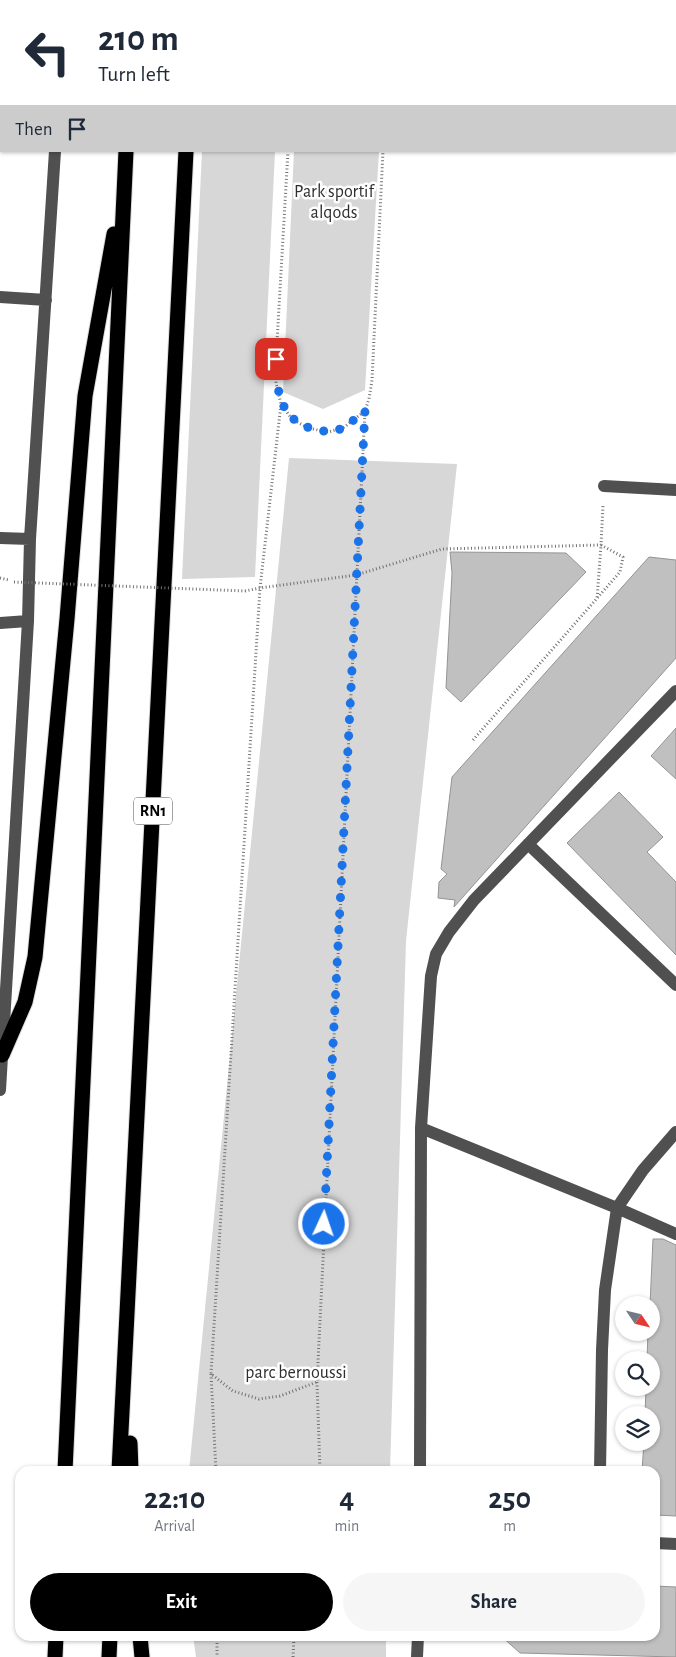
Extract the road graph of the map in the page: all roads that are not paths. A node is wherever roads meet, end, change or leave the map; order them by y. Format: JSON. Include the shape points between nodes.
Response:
{"nodes":[{"id":1,"x":55,"y":152,"type":"edge"},
{"id":2,"x":126,"y":152,"type":"edge"},
{"id":3,"x":186,"y":152,"type":"edge"},
{"id":4,"x":125,"y":174,"type":"junction"},
{"id":5,"x":0,"y":297,"type":"edge"},
{"id":6,"x":46,"y":300,"type":"junction"},
{"id":7,"x":604,"y":486,"type":"road end"},
{"id":8,"x":676,"y":490,"type":"edge"},
{"id":9,"x":0,"y":538,"type":"edge"},
{"id":10,"x":30,"y":539,"type":"junction"},
{"id":11,"x":28,"y":621,"type":"junction"},
{"id":12,"x":0,"y":623,"type":"edge"},
{"id":13,"x":676,"y":691,"type":"edge"},
{"id":14,"x":528,"y":844,"type":"junction"},
{"id":15,"x":676,"y":986,"type":"edge"},
{"id":16,"x":2,"y":1055,"type":"junction"},
{"id":17,"x":0,"y":1090,"type":"edge"},
{"id":18,"x":421,"y":1128,"type":"junction"},
{"id":19,"x":676,"y":1132,"type":"edge"},
{"id":20,"x":617,"y":1208,"type":"junction"},
{"id":21,"x":676,"y":1234,"type":"edge"},
{"id":22,"x":128,"y":1321,"type":"junction"},
{"id":23,"x":65,"y":1466,"type":"edge"},
{"id":24,"x":120,"y":1466,"type":"edge"},
{"id":25,"x":131,"y":1466,"type":"edge"},
{"id":26,"x":420,"y":1466,"type":"edge"},
{"id":27,"x":600,"y":1466,"type":"edge"},
{"id":28,"x":660,"y":1543,"type":"edge"},
{"id":29,"x":676,"y":1544,"type":"edge"},
{"id":30,"x":56,"y":1641,"type":"edge"},
{"id":31,"x":110,"y":1641,"type":"edge"},
{"id":32,"x":140,"y":1641,"type":"edge"},
{"id":33,"x":418,"y":1641,"type":"edge"},
{"id":34,"x":55,"y":1657,"type":"edge"},
{"id":35,"x":109,"y":1657,"type":"edge"},
{"id":36,"x":142,"y":1657,"type":"edge"},
{"id":37,"x":417,"y":1657,"type":"edge"}],
"edges":[{"from":1,"to":6,"type":"street"},
{"from":2,"to":4,"type":"highway"},
{"from":3,"to":22,"type":"highway","number":"RN1"},
{"from":4,"to":16,"type":"highway","via":[[85,396],[68,619],[35,957],[25,1002]]},
{"from":4,"to":23,"type":"highway"},
{"from":5,"to":6,"type":"street"},
{"from":6,"to":10,"type":"street"},
{"from":7,"to":8,"type":"street"},
{"from":9,"to":10,"type":"street"},
{"from":10,"to":11,"type":"street"},
{"from":11,"to":12,"type":"street"},
{"from":11,"to":16,"type":"street"},
{"from":13,"to":14,"type":"street"},
{"from":14,"to":15,"type":"street"},
{"from":14,"to":18,"type":"street","via":[[474,900],[436,954],[430,976]]},
{"from":16,"to":17,"type":"street"},
{"from":18,"to":20,"type":"street"},
{"from":18,"to":26,"type":"street"},
{"from":19,"to":20,"type":"street","via":[[643,1170]]},
{"from":20,"to":21,"type":"street"},
{"from":20,"to":27,"type":"street","via":[[605,1290]]},
{"from":22,"to":24,"type":"highway","number":"RN1"},
{"from":22,"to":25,"type":"highway"},
{"from":28,"to":29,"type":"street"},
{"from":30,"to":34,"type":"highway"},
{"from":31,"to":35,"type":"highway"},
{"from":32,"to":36,"type":"highway"},
{"from":33,"to":37,"type":"street"}]}
